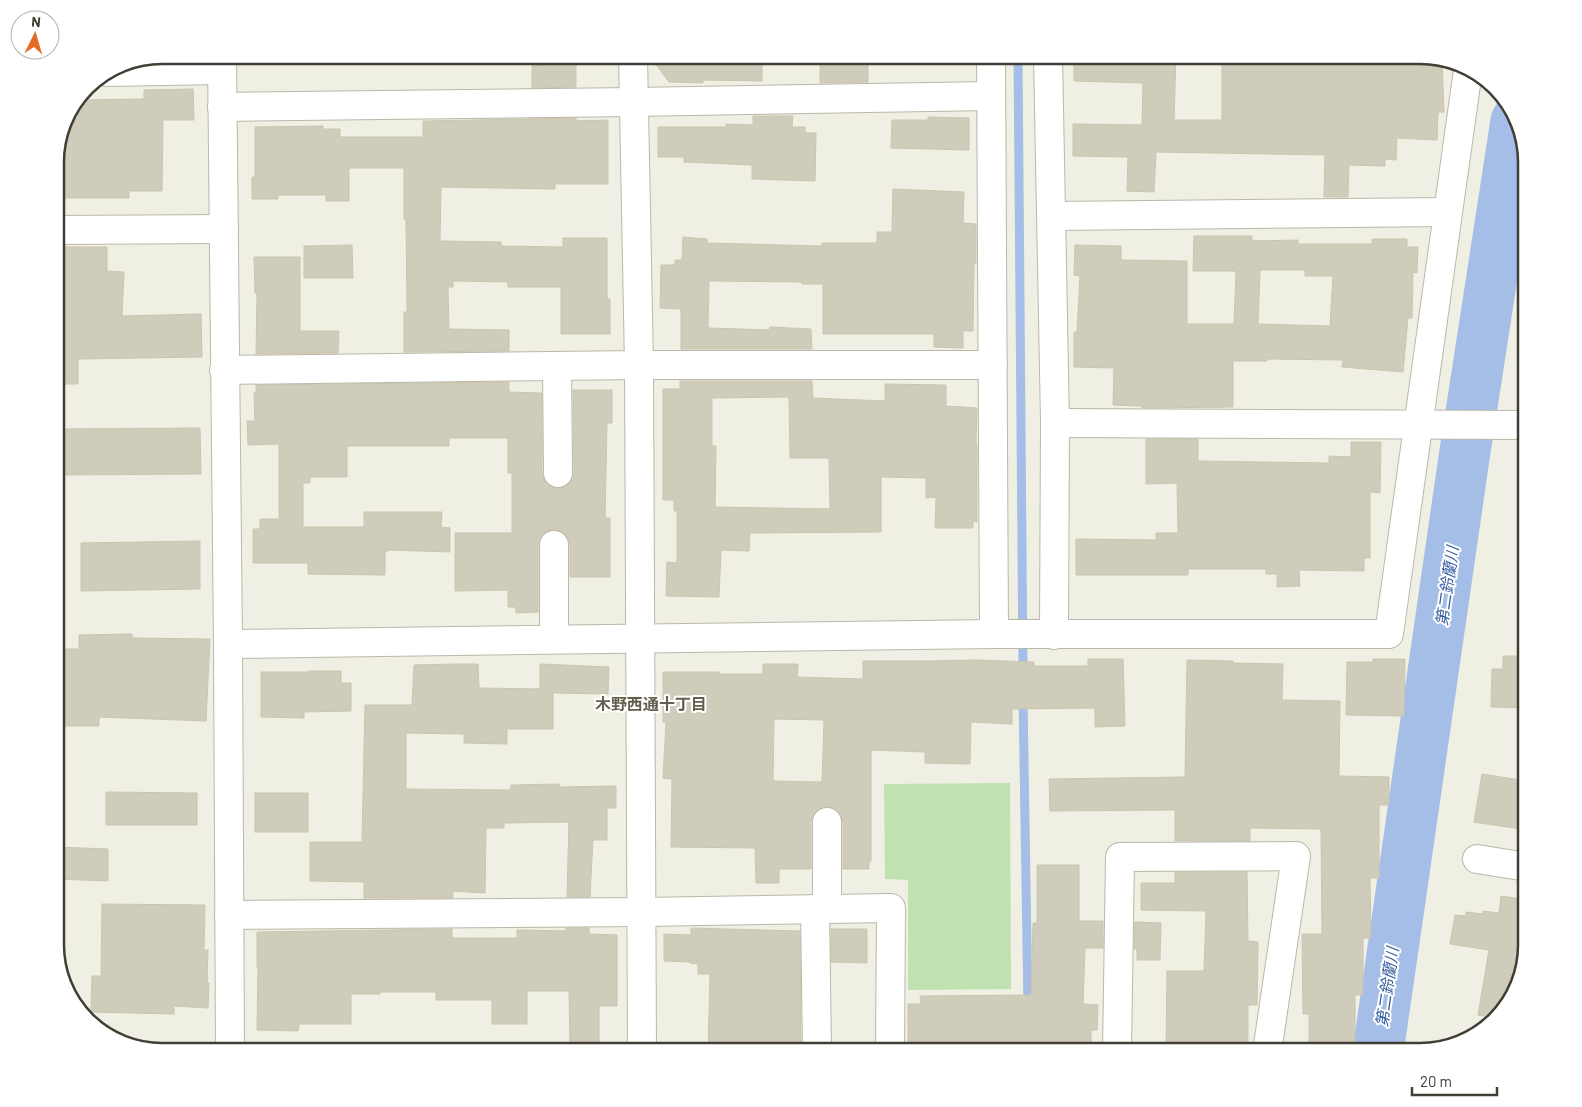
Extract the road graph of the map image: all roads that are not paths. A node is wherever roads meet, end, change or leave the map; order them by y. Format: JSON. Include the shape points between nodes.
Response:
{"nodes":[{"id":1,"x":209,"y":64,"type":"edge"},
{"id":2,"x":222,"y":64,"type":"edge"},
{"id":3,"x":633,"y":64,"type":"edge"},
{"id":4,"x":991,"y":64,"type":"edge"},
{"id":5,"x":1048,"y":64,"type":"edge"},
{"id":6,"x":125,"y":71,"type":"edge"},
{"id":7,"x":1467,"y":76,"type":"edge"},
{"id":8,"x":991,"y":96,"type":"junction"},
{"id":9,"x":634,"y":102,"type":"junction"},
{"id":10,"x":222,"y":107,"type":"junction"},
{"id":11,"x":1448,"y":212,"type":"junction"},
{"id":12,"x":1052,"y":216,"type":"junction"},
{"id":13,"x":224,"y":229,"type":"junction"},
{"id":14,"x":64,"y":230,"type":"edge"},
{"id":15,"x":639,"y":365,"type":"junction"},
{"id":16,"x":558,"y":366,"type":"junction"},
{"id":17,"x":994,"y":366,"type":"junction"},
{"id":18,"x":224,"y":370,"type":"junction"},
{"id":19,"x":1055,"y":423,"type":"junction"},
{"id":20,"x":1418,"y":424,"type":"junction"},
{"id":21,"x":1518,"y":425,"type":"edge"},
{"id":22,"x":558,"y":473,"type":"dead end"},
{"id":23,"x":554,"y":545,"type":"dead end"},
{"id":24,"x":994,"y":634,"type":"junction"},
{"id":25,"x":1054,"y":635,"type":"junction"},
{"id":26,"x":640,"y":638,"type":"junction"},
{"id":27,"x":554,"y":639,"type":"junction"},
{"id":28,"x":228,"y":644,"type":"junction"},
{"id":29,"x":827,"y":822,"type":"dead end"},
{"id":30,"x":1477,"y":859,"type":"dead end"},
{"id":31,"x":1518,"y":866,"type":"edge"},
{"id":32,"x":821,"y":909,"type":"junction"},
{"id":33,"x":641,"y":912,"type":"junction"},
{"id":34,"x":230,"y":915,"type":"junction"},
{"id":35,"x":230,"y":1043,"type":"edge"},
{"id":36,"x":642,"y":1043,"type":"edge"},
{"id":37,"x":817,"y":1043,"type":"edge"},
{"id":38,"x":890,"y":1043,"type":"edge"},
{"id":39,"x":1117,"y":1043,"type":"edge"},
{"id":40,"x":1268,"y":1043,"type":"edge"}],
"edges":[{"from":1,"to":6,"type":"street"},
{"from":2,"to":10,"type":"street"},
{"from":3,"to":9,"type":"street"},
{"from":4,"to":8,"type":"street"},
{"from":5,"to":12,"type":"street"},
{"from":7,"to":11,"type":"street"},
{"from":8,"to":9,"type":"street"},
{"from":8,"to":17,"type":"street"},
{"from":9,"to":10,"type":"street"},
{"from":9,"to":15,"type":"street"},
{"from":10,"to":13,"type":"street"},
{"from":11,"to":12,"type":"street"},
{"from":11,"to":20,"type":"street"},
{"from":12,"to":19,"type":"street"},
{"from":13,"to":14,"type":"street"},
{"from":13,"to":18,"type":"street"},
{"from":15,"to":16,"type":"street"},
{"from":15,"to":17,"type":"street"},
{"from":15,"to":26,"type":"street"},
{"from":16,"to":18,"type":"street"},
{"from":16,"to":22,"type":"street"},
{"from":17,"to":24,"type":"street"},
{"from":18,"to":28,"type":"street"},
{"from":19,"to":20,"type":"street"},
{"from":19,"to":25,"type":"street"},
{"from":20,"to":21,"type":"street"},
{"from":20,"to":25,"type":"street","via":[[1389,634]]},
{"from":23,"to":27,"type":"street"},
{"from":24,"to":25,"type":"street"},
{"from":24,"to":26,"type":"street"},
{"from":26,"to":27,"type":"street"},
{"from":26,"to":33,"type":"street"},
{"from":27,"to":28,"type":"street"},
{"from":28,"to":34,"type":"street"},
{"from":29,"to":32,"type":"street"},
{"from":30,"to":31,"type":"street"},
{"from":32,"to":33,"type":"street"},
{"from":32,"to":37,"type":"street"},
{"from":32,"to":38,"type":"street","via":[[891,908]]},
{"from":33,"to":34,"type":"street"},
{"from":33,"to":36,"type":"street"},
{"from":34,"to":35,"type":"street"},
{"from":39,"to":40,"type":"street","via":[[1120,857],[1296,856]]}]}
